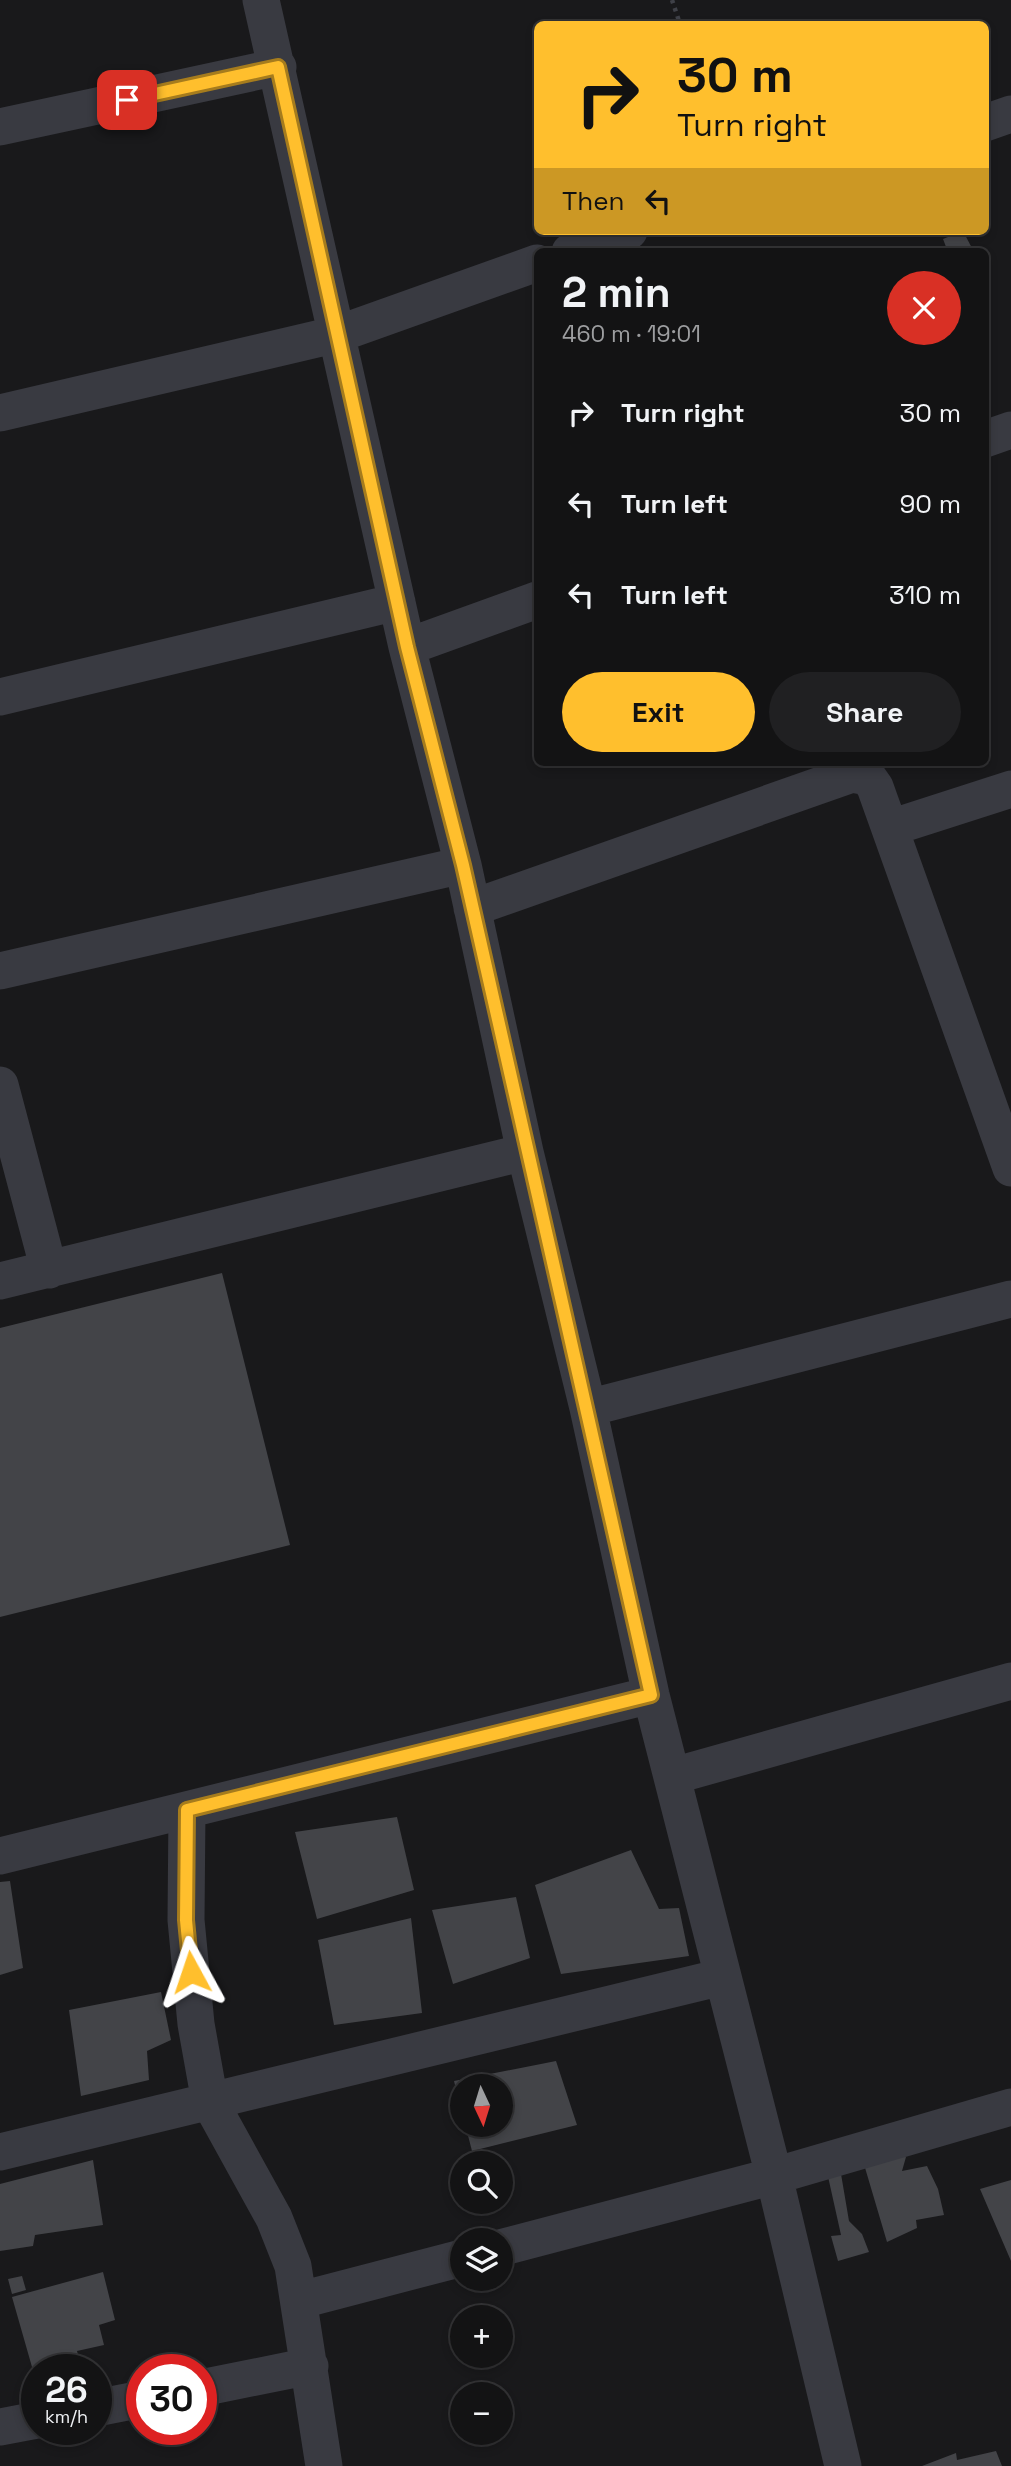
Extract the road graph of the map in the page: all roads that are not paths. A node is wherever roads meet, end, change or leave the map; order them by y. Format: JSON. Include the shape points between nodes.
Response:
{"nodes":[{"id":1,"x":261,"y":0,"type":"edge"},
{"id":2,"x":278,"y":67,"type":"junction"},
{"id":3,"x":1011,"y":114,"type":"edge"},
{"id":4,"x":989,"y":121,"type":"edge"},
{"id":5,"x":0,"y":127,"type":"edge"},
{"id":6,"x":618,"y":235,"type":"edge"},
{"id":7,"x":581,"y":248,"type":"edge"},
{"id":8,"x":534,"y":265,"type":"edge"},
{"id":9,"x":338,"y":334,"type":"junction"},
{"id":10,"x":0,"y":413,"type":"edge"},
{"id":11,"x":1011,"y":430,"type":"edge"},
{"id":12,"x":989,"y":438,"type":"edge"},
{"id":13,"x":534,"y":601,"type":"edge"},
{"id":14,"x":397,"y":602,"type":"junction"},
{"id":15,"x":407,"y":647,"type":"junction"},
{"id":16,"x":0,"y":697,"type":"edge"},
{"id":17,"x":1011,"y":789,"type":"edge"},
{"id":18,"x":890,"y":828,"type":"junction"},
{"id":19,"x":463,"y":865,"type":"junction"},
{"id":20,"x":472,"y":908,"type":"junction"},
{"id":21,"x":0,"y":971,"type":"edge"},
{"id":22,"x":0,"y":1085,"type":"edge"},
{"id":23,"x":526,"y":1152,"type":"junction"},
{"id":24,"x":1011,"y":1168,"type":"edge"},
{"id":25,"x":49,"y":1270,"type":"junction"},
{"id":26,"x":0,"y":1282,"type":"edge"},
{"id":27,"x":1011,"y":1299,"type":"edge"},
{"id":28,"x":589,"y":1408,"type":"junction"},
{"id":29,"x":1011,"y":1681,"type":"edge"},
{"id":30,"x":651,"y":1695,"type":"junction"},
{"id":31,"x":673,"y":1776,"type":"junction"},
{"id":32,"x":187,"y":1810,"type":"junction"},
{"id":33,"x":0,"y":1856,"type":"edge"},
{"id":34,"x":722,"y":1977,"type":"junction"},
{"id":35,"x":210,"y":2102,"type":"junction"},
{"id":36,"x":1011,"y":2107,"type":"edge"},
{"id":37,"x":0,"y":2152,"type":"edge"},
{"id":38,"x":774,"y":2176,"type":"junction"},
{"id":39,"x":513,"y":2245,"type":"edge"},
{"id":40,"x":450,"y":2261,"type":"edge"},
{"id":41,"x":301,"y":2300,"type":"junction"},
{"id":42,"x":310,"y":2366,"type":"junction"},
{"id":43,"x":217,"y":2385,"type":"edge"},
{"id":44,"x":21,"y":2423,"type":"edge"},
{"id":45,"x":0,"y":2427,"type":"edge"},
{"id":46,"x":324,"y":2466,"type":"edge"},
{"id":47,"x":844,"y":2466,"type":"edge"}],
"edges":[{"from":1,"to":2,"type":"street"},
{"from":2,"to":5,"type":"street"},
{"from":2,"to":9,"type":"street"},
{"from":3,"to":4,"type":"street"},
{"from":6,"to":7,"type":"street"},
{"from":8,"to":9,"type":"street"},
{"from":9,"to":10,"type":"street"},
{"from":9,"to":14,"type":"street"},
{"from":11,"to":12,"type":"street"},
{"from":13,"to":15,"type":"street"},
{"from":14,"to":15,"type":"street"},
{"from":14,"to":16,"type":"street"},
{"from":15,"to":19,"type":"street"},
{"from":17,"to":18,"type":"street"},
{"from":18,"to":20,"type":"street","via":[[868,777],[852,774]]},
{"from":18,"to":24,"type":"street"},
{"from":19,"to":20,"type":"street"},
{"from":19,"to":21,"type":"street"},
{"from":20,"to":23,"type":"street"},
{"from":22,"to":25,"type":"street"},
{"from":23,"to":25,"type":"street"},
{"from":23,"to":28,"type":"street"},
{"from":25,"to":26,"type":"street"},
{"from":27,"to":28,"type":"street"},
{"from":28,"to":30,"type":"street"},
{"from":29,"to":31,"type":"street"},
{"from":30,"to":31,"type":"street"},
{"from":30,"to":32,"type":"street"},
{"from":31,"to":34,"type":"street"},
{"from":32,"to":33,"type":"street"},
{"from":32,"to":35,"type":"street","via":[[186,1920],[196,2024]]},
{"from":34,"to":35,"type":"street"},
{"from":34,"to":38,"type":"street"},
{"from":35,"to":37,"type":"street"},
{"from":35,"to":41,"type":"street","via":[[274,2217]]},
{"from":36,"to":38,"type":"street"},
{"from":38,"to":39,"type":"street"},
{"from":38,"to":47,"type":"street"},
{"from":40,"to":41,"type":"street"},
{"from":41,"to":42,"type":"street"},
{"from":42,"to":43,"type":"street"},
{"from":42,"to":46,"type":"street"},
{"from":44,"to":45,"type":"street"}]}
